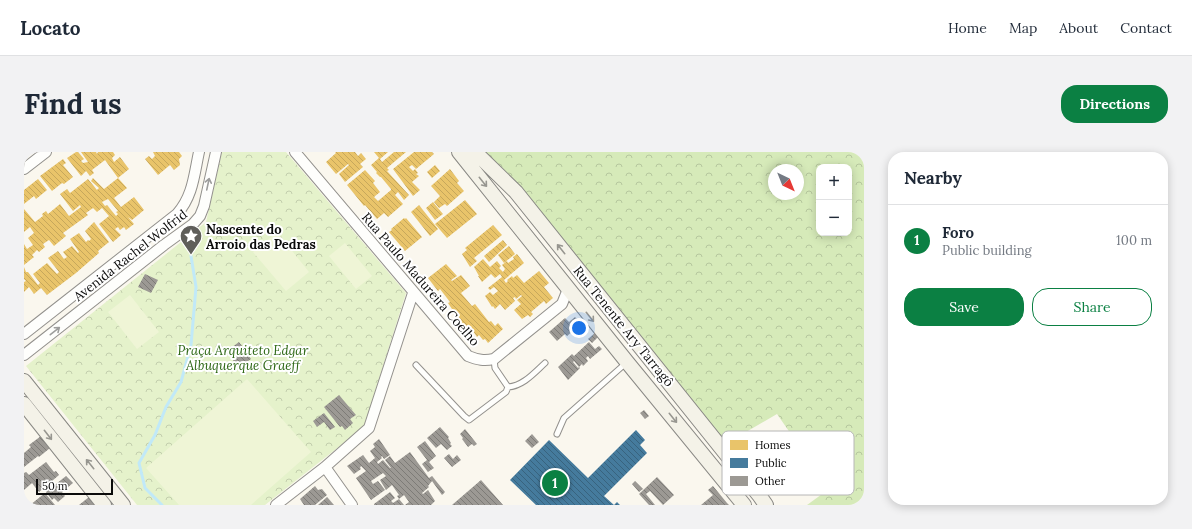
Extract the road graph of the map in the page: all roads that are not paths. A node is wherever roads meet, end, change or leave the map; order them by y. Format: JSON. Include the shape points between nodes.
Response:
{"nodes":[{"id":1,"x":46,"y":152,"type":"edge"},
{"id":2,"x":199,"y":152,"type":"edge"},
{"id":3,"x":216,"y":152,"type":"edge"},
{"id":4,"x":295,"y":152,"type":"edge"},
{"id":5,"x":459,"y":152,"type":"edge"},
{"id":6,"x":475,"y":152,"type":"edge"},
{"id":7,"x":24,"y":169,"type":"edge"},
{"id":8,"x":154,"y":231,"type":"junction"},
{"id":9,"x":164,"y":245,"type":"junction"},
{"id":10,"x":584,"y":276,"type":"junction"},
{"id":11,"x":593,"y":288,"type":"junction"},
{"id":12,"x":568,"y":289,"type":"junction"},
{"id":13,"x":413,"y":293,"type":"junction"},
{"id":14,"x":578,"y":301,"type":"junction"},
{"id":15,"x":562,"y":304,"type":"junction"},
{"id":16,"x":24,"y":334,"type":"edge"},
{"id":17,"x":24,"y":355,"type":"edge"},
{"id":18,"x":494,"y":359,"type":"junction"},
{"id":19,"x":627,"y":362,"type":"junction"},
{"id":20,"x":545,"y":363,"type":"dead end"},
{"id":21,"x":416,"y":365,"type":"dead end"},
{"id":22,"x":24,"y":380,"type":"edge"},
{"id":23,"x":508,"y":387,"type":"junction"},
{"id":24,"x":24,"y":404,"type":"edge"},
{"id":25,"x":557,"y":434,"type":"dead end"},
{"id":26,"x":722,"y":451,"type":"edge"},
{"id":27,"x":325,"y":467,"type":"junction"},
{"id":28,"x":101,"y":477,"type":"junction"},
{"id":29,"x":722,"y":478,"type":"edge"},
{"id":30,"x":90,"y":487,"type":"junction"},
{"id":31,"x":736,"y":495,"type":"edge"},
{"id":32,"x":104,"y":505,"type":"edge"},
{"id":33,"x":123,"y":505,"type":"edge"},
{"id":34,"x":276,"y":505,"type":"edge"},
{"id":35,"x":352,"y":505,"type":"edge"},
{"id":36,"x":744,"y":505,"type":"edge"}],
"edges":[{"from":1,"to":7,"type":"street"},
{"from":2,"to":8,"type":"street","name":"Avenida Rachel Wolfrid","via":[[190,196],[177,214]]},
{"from":9,"to":3,"type":"street","name":"Avenida Rachel Wolfrid","one_way":true,"via":[[200,216]]},
{"from":4,"to":13,"type":"street","name":"Rua Paulo Madureira Coelho"},
{"from":5,"to":12,"type":"main road","name":"Rua Tenente Ary Tarragô","one_way":true},
{"from":10,"to":6,"type":"main road","name":"Rua Tenente Ary Tarragô","one_way":true,"via":[[516,192]]},
{"from":8,"to":9,"type":"street"},
{"from":8,"to":16,"type":"street","name":"Avenida Rachel Wolfrid"},
{"from":17,"to":9,"type":"street","name":"Avenida Rachel Wolfrid","one_way":true},
{"from":10,"to":11,"type":"main road","name":"Rua Tenente Ary Tarragô"},
{"from":10,"to":12,"type":"main road"},
{"from":11,"to":14,"type":"main road"},
{"from":11,"to":26,"type":"main road","name":"Rua Tenente Ary Tarragô"},
{"from":12,"to":14,"type":"main road","name":"Rua Tenente Ary Tarragô"},
{"from":12,"to":15,"type":"street"},
{"from":13,"to":18,"type":"street","name":"Rua Paulo Madureira Coelho","via":[[468,356],[476,360]]},
{"from":13,"to":27,"type":"street","via":[[369,428]]},
{"from":14,"to":15,"type":"street"},
{"from":14,"to":19,"type":"main road","name":"Rua Tenente Ary Tarragô","one_way":true},
{"from":15,"to":18,"type":"street"},
{"from":18,"to":23,"type":"lane","via":[[496,368]]},
{"from":19,"to":25,"type":"lane","via":[[564,418]]},
{"from":19,"to":29,"type":"main road","name":"Rua Tenente Ary Tarragô","one_way":true},
{"from":20,"to":23,"type":"lane","via":[[527,379]]},
{"from":21,"to":23,"type":"lane","via":[[469,420],[506,392]]},
{"from":28,"to":22,"type":"main road","one_way":true},
{"from":24,"to":30,"type":"main road","one_way":true},
{"from":27,"to":34,"type":"street"},
{"from":27,"to":35,"type":"street"},
{"from":28,"to":30,"type":"main road"},
{"from":28,"to":33,"type":"main road"},
{"from":30,"to":32,"type":"main road"},
{"from":31,"to":36,"type":"main road","name":"Rua Tenente Ary Tarragô","one_way":true}]}
